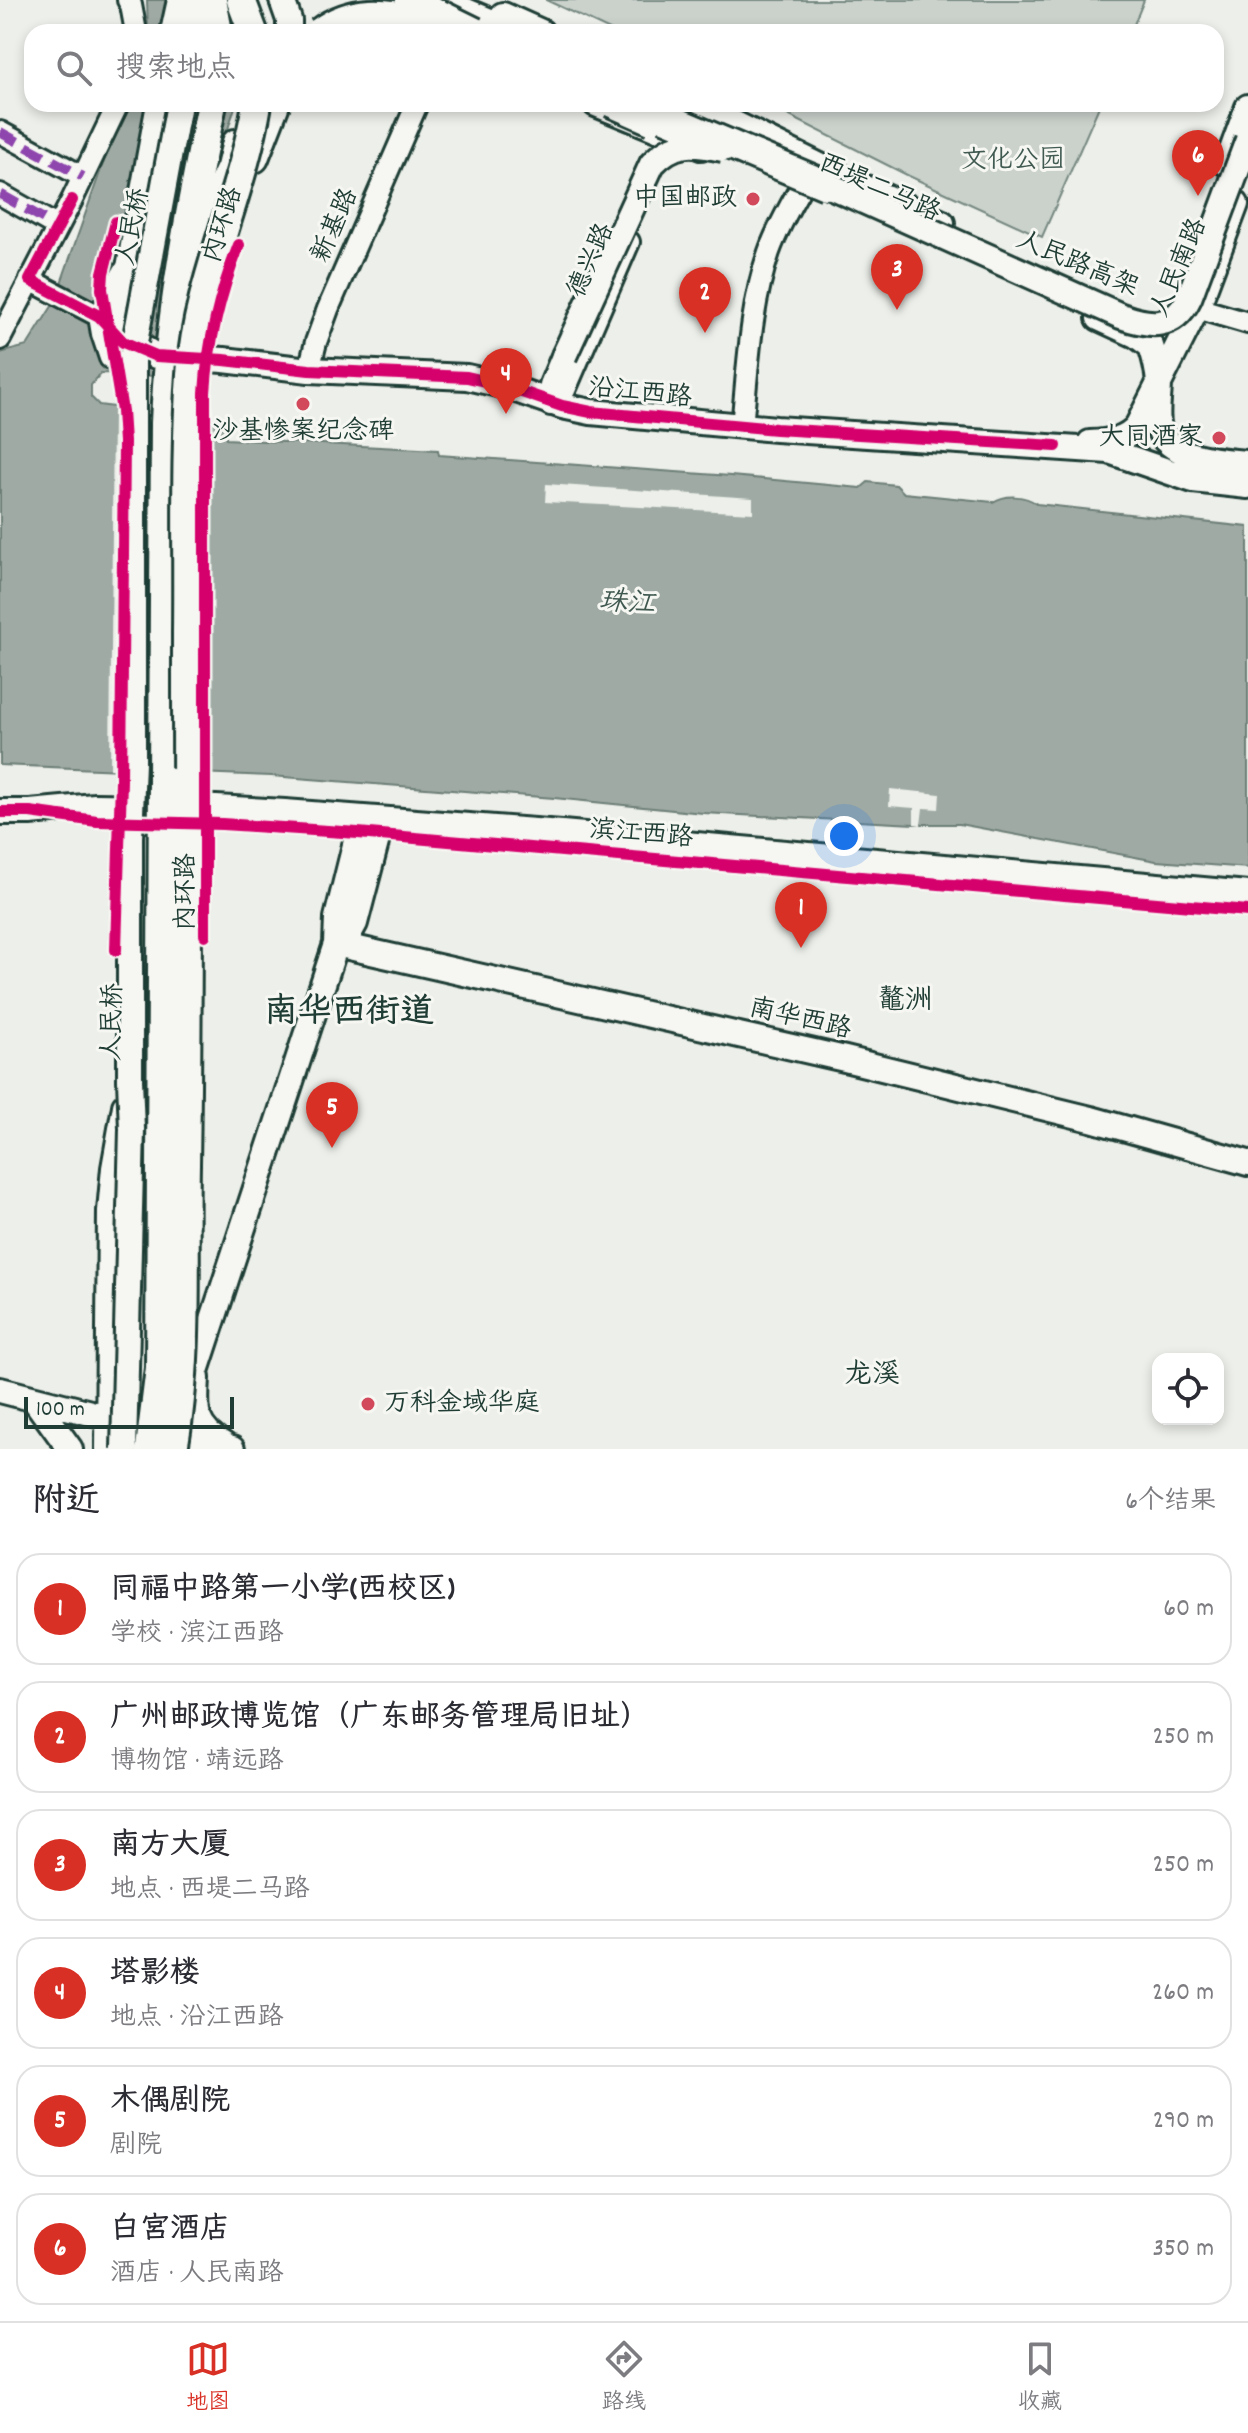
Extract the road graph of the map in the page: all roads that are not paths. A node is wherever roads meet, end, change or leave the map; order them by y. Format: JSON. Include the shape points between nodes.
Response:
{"nodes":[{"id":1,"x":128,"y":0,"type":"edge"},
{"id":2,"x":180,"y":0,"type":"edge"},
{"id":3,"x":198,"y":0,"type":"edge"},
{"id":4,"x":213,"y":0,"type":"edge"},
{"id":5,"x":241,"y":0,"type":"edge"},
{"id":6,"x":282,"y":0,"type":"edge"},
{"id":7,"x":380,"y":0,"type":"edge"},
{"id":8,"x":467,"y":0,"type":"edge"},
{"id":9,"x":425,"y":13,"type":"edge"},
{"id":10,"x":135,"y":24,"type":"edge"},
{"id":11,"x":175,"y":24,"type":"edge"},
{"id":12,"x":206,"y":24,"type":"edge"},
{"id":13,"x":209,"y":24,"type":"edge"},
{"id":14,"x":250,"y":24,"type":"edge"},
{"id":15,"x":289,"y":24,"type":"edge"},
{"id":16,"x":312,"y":24,"type":"edge"},
{"id":17,"x":333,"y":24,"type":"edge"},
{"id":18,"x":360,"y":24,"type":"edge"},
{"id":19,"x":454,"y":24,"type":"edge"},
{"id":20,"x":463,"y":24,"type":"edge"},
{"id":21,"x":478,"y":24,"type":"edge"},
{"id":22,"x":522,"y":24,"type":"edge"},
{"id":23,"x":1248,"y":107,"type":"edge"},
{"id":24,"x":114,"y":112,"type":"edge"},
{"id":25,"x":157,"y":112,"type":"edge"},
{"id":26,"x":178,"y":112,"type":"edge"},
{"id":27,"x":184,"y":112,"type":"edge"},
{"id":28,"x":210,"y":112,"type":"edge"},
{"id":29,"x":247,"y":112,"type":"edge"},
{"id":30,"x":255,"y":112,"type":"edge"},
{"id":31,"x":262,"y":112,"type":"edge"},
{"id":32,"x":272,"y":112,"type":"edge"},
{"id":33,"x":283,"y":112,"type":"edge"},
{"id":34,"x":414,"y":112,"type":"edge"},
{"id":35,"x":615,"y":112,"type":"edge"},
{"id":36,"x":628,"y":112,"type":"edge"},
{"id":37,"x":658,"y":112,"type":"edge"},
{"id":38,"x":668,"y":112,"type":"edge"},
{"id":39,"x":680,"y":112,"type":"edge"},
{"id":40,"x":710,"y":112,"type":"edge"},
{"id":41,"x":0,"y":132,"type":"edge"},
{"id":42,"x":749,"y":132,"type":"junction"},
{"id":43,"x":677,"y":138,"type":"junction"},
{"id":44,"x":1248,"y":140,"type":"edge"},
{"id":45,"x":728,"y":150,"type":"junction"},
{"id":46,"x":229,"y":167,"type":"junction"},
{"id":47,"x":1248,"y":173,"type":"edge"},
{"id":48,"x":83,"y":177,"type":"junction"},
{"id":49,"x":814,"y":185,"type":"junction"},
{"id":50,"x":0,"y":194,"type":"edge"},
{"id":51,"x":58,"y":227,"type":"junction"},
{"id":52,"x":131,"y":252,"type":"junction"},
{"id":53,"x":215,"y":255,"type":"junction"},
{"id":54,"x":34,"y":282,"type":"junction"},
{"id":55,"x":1197,"y":308,"type":"junction"},
{"id":56,"x":99,"y":316,"type":"junction"},
{"id":57,"x":1128,"y":320,"type":"junction"},
{"id":58,"x":1248,"y":323,"type":"edge"},
{"id":59,"x":0,"y":339,"type":"edge"},
{"id":60,"x":171,"y":356,"type":"junction"},
{"id":61,"x":224,"y":360,"type":"junction"},
{"id":62,"x":309,"y":370,"type":"junction"},
{"id":63,"x":1159,"y":382,"type":"junction"},
{"id":64,"x":551,"y":403,"type":"junction"},
{"id":65,"x":742,"y":426,"type":"junction"},
{"id":66,"x":1056,"y":446,"type":"junction"},
{"id":67,"x":1248,"y":463,"type":"edge"},
{"id":68,"x":1248,"y":486,"type":"edge"},
{"id":69,"x":0,"y":812,"type":"edge"},
{"id":70,"x":369,"y":829,"type":"junction"},
{"id":71,"x":1248,"y":894,"type":"edge"},
{"id":72,"x":1248,"y":911,"type":"edge"},
{"id":73,"x":336,"y":944,"type":"junction"},
{"id":74,"x":135,"y":1080,"type":"junction"},
{"id":75,"x":1248,"y":1163,"type":"edge"},
{"id":76,"x":197,"y":1368,"type":"junction"},
{"id":77,"x":0,"y":1390,"type":"edge"},
{"id":78,"x":34,"y":1399,"type":"junction"},
{"id":79,"x":110,"y":1419,"type":"junction"},
{"id":80,"x":147,"y":1441,"type":"edge"},
{"id":81,"x":70,"y":1449,"type":"edge"},
{"id":82,"x":108,"y":1449,"type":"edge"},
{"id":83,"x":125,"y":1449,"type":"edge"},
{"id":84,"x":173,"y":1449,"type":"edge"},
{"id":85,"x":232,"y":1449,"type":"edge"}],
"edges":[{"from":1,"to":10,"type":"street"},
{"from":2,"to":11,"type":"main road"},
{"from":3,"to":12,"type":"main road"},
{"from":4,"to":13,"type":"highway"},
{"from":5,"to":14,"type":"highway"},
{"from":6,"to":15,"type":"main road"},
{"from":7,"to":9,"type":"main road","bridge":true},
{"from":8,"to":22,"type":"main road"},
{"from":9,"to":16,"type":"main road","via":[[349,7]]},
{"from":9,"to":17,"type":"highway","bridge":true,"via":[[364,13]]},
{"from":9,"to":18,"type":"street"},
{"from":9,"to":19,"type":"highway","bridge":true},
{"from":9,"to":20,"type":"main road"},
{"from":9,"to":21,"type":"main road"},
{"from":23,"to":57,"type":"main road","name":"人民南路","via":[[1179,292],[1167,309]]},
{"from":24,"to":48,"type":"street"},
{"from":25,"to":52,"type":"main road"},
{"from":26,"to":74,"type":"main road","name":"人民桥","bridge":true,"via":[[133,353],[130,838]]},
{"from":27,"to":74,"type":"main road","name":"人民桥","via":[[141,353],[143,818]]},
{"from":28,"to":60,"type":"highway","name":"内环路"},
{"from":29,"to":46,"type":"main road"},
{"from":30,"to":53,"type":"highway","name":"内环路","bridge":true},
{"from":31,"to":46,"type":"main road"},
{"from":32,"to":53,"type":"highway","bridge":true},
{"from":33,"to":61,"type":"street","via":[[228,237],[210,295],[206,339]]},
{"from":34,"to":62,"type":"street","name":"新基路","via":[[328,309]]},
{"from":35,"to":43,"type":"main road","name":"西堤二马路"},
{"from":36,"to":45,"type":"main road","bridge":true},
{"from":37,"to":43,"type":"main road"},
{"from":38,"to":49,"type":"highway","bridge":true},
{"from":39,"to":42,"type":"main road"},
{"from":40,"to":42,"type":"main road","name":"西堤二马路"},
{"from":41,"to":48,"type":"street"},
{"from":42,"to":57,"type":"main road","name":"西堤二马路"},
{"from":43,"to":49,"type":"main road","name":"西堤二马路"},
{"from":43,"to":64,"type":"street","name":"德兴路","via":[[565,390]]},
{"from":44,"to":49,"type":"main road","name":"人民路高架","bridge":true,"via":[[1185,307],[1160,323],[1121,316]]},
{"from":45,"to":49,"type":"main road","bridge":true},
{"from":45,"to":64,"type":"main road","bridge":true,"via":[[680,145],[652,164],[564,356]]},
{"from":46,"to":61,"type":"main road","via":[[205,218],[189,304],[197,343]]},
{"from":47,"to":55,"type":"main road","name":"人民南路"},
{"from":48,"to":51,"type":"street"},
{"from":49,"to":57,"type":"main road","name":"西堤二马路"},
{"from":49,"to":65,"type":"street","via":[[774,237],[750,347]]},
{"from":50,"to":51,"type":"street"},
{"from":51,"to":54,"type":"street"},
{"from":52,"to":56,"type":"street"},
{"from":52,"to":60,"type":"main road","via":[[121,311],[123,331],[130,340]]},
{"from":53,"to":84,"type":"highway","name":"内环路","bridge":true,"via":[[196,326],[189,408],[184,1299]]},
{"from":54,"to":56,"type":"street"},
{"from":54,"to":59,"type":"street"},
{"from":55,"to":58,"type":"street"},
{"from":55,"to":63,"type":"main road","name":"人民南路"},
{"from":56,"to":60,"type":"street","via":[[110,358]]},
{"from":57,"to":63,"type":"main road","via":[[1151,346]]},
{"from":60,"to":61,"type":"main road","name":"沿江西路"},
{"from":60,"to":80,"type":"highway","name":"内环路","bridge":true,"via":[[165,434],[160,1368]]},
{"from":61,"to":62,"type":"main road","name":"沿江西路"},
{"from":62,"to":64,"type":"main road","name":"沿江西路","via":[[467,377]]},
{"from":63,"to":66,"type":"main road","name":"人民南路","via":[[1138,425],[1126,436]]},
{"from":63,"to":67,"type":"main road","via":[[1159,428],[1172,445],[1194,455]]},
{"from":64,"to":65,"type":"main road","name":"沿江西路","via":[[591,412]]},
{"from":65,"to":66,"type":"main road","name":"沿江西路"},
{"from":66,"to":68,"type":"main road","name":"沿江西路","via":[[1109,451],[1193,480]]},
{"from":69,"to":70,"type":"main road","name":"滨江西路","via":[[95,806],[216,808]]},
{"from":70,"to":71,"type":"main road","name":"滨江西路","via":[[577,835]]},
{"from":70,"to":72,"type":"main road","name":"滨江西路"},
{"from":70,"to":73,"type":"main road","via":[[337,918]]},
{"from":73,"to":75,"type":"main road","name":"南华西路","via":[[845,1059]]},
{"from":73,"to":76,"type":"main road"},
{"from":74,"to":76,"type":"main road","via":[[149,1141],[150,1362],[157,1375],[174,1382],[187,1380]]},
{"from":74,"to":79,"type":"main road","bridge":true,"via":[[112,1189]]},
{"from":74,"to":80,"type":"main road"},
{"from":74,"to":83,"type":"main road","bridge":true},
{"from":76,"to":80,"type":"main road","via":[[181,1404]]},
{"from":76,"to":85,"type":"main road","via":[[200,1425]]},
{"from":77,"to":78,"type":"main road"},
{"from":78,"to":79,"type":"main road"},
{"from":78,"to":81,"type":"main road"},
{"from":79,"to":80,"type":"main road"},
{"from":79,"to":82,"type":"main road"},
{"from":80,"to":83,"type":"main road"},
{"from":80,"to":85,"type":"main road"}]}
